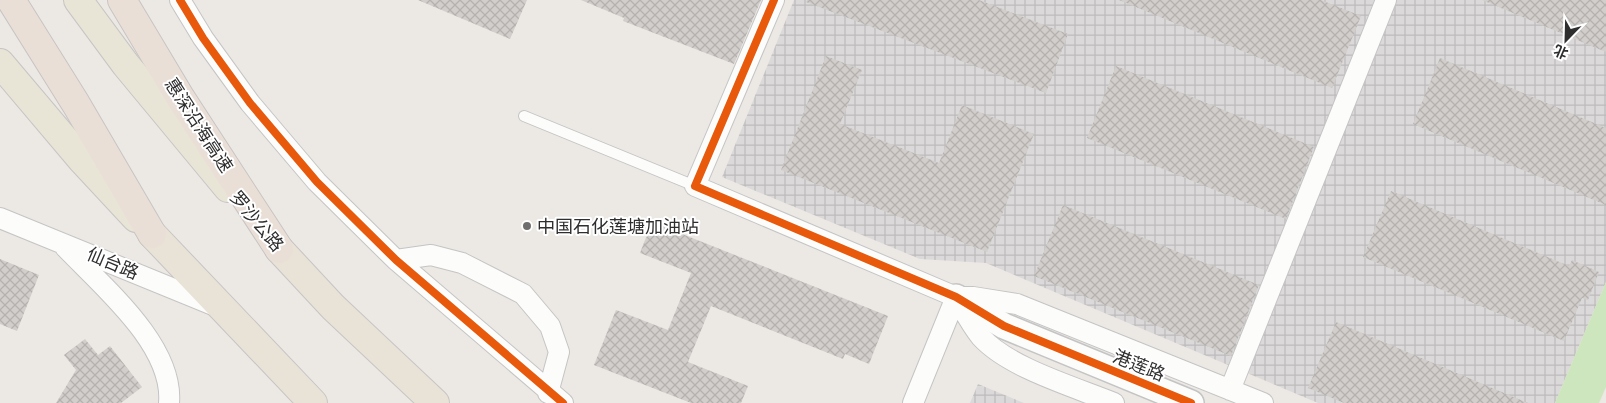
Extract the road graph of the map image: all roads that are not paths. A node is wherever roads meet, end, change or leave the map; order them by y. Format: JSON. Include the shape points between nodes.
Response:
{"nodes":[{"id":1,"x":11,"y":0,"type":"edge"},
{"id":2,"x":78,"y":0,"type":"edge"},
{"id":3,"x":122,"y":0,"type":"edge"},
{"id":4,"x":180,"y":0,"type":"edge"},
{"id":5,"x":774,"y":0,"type":"edge"},
{"id":6,"x":1386,"y":0,"type":"edge"},
{"id":7,"x":0,"y":63,"type":"edge"},
{"id":8,"x":524,"y":116,"type":"dead end"},
{"id":9,"x":696,"y":186,"type":"junction"},
{"id":10,"x":0,"y":218,"type":"edge"},
{"id":11,"x":152,"y":234,"type":"junction"},
{"id":12,"x":58,"y":240,"type":"junction"},
{"id":13,"x":279,"y":249,"type":"junction"},
{"id":14,"x":396,"y":260,"type":"junction"},
{"id":15,"x":956,"y":298,"type":"junction"},
{"id":16,"x":225,"y":310,"type":"junction"},
{"id":17,"x":1230,"y":390,"type":"junction"},
{"id":18,"x":555,"y":398,"type":"edge"},
{"id":19,"x":169,"y":403,"type":"edge"},
{"id":20,"x":313,"y":403,"type":"edge"},
{"id":21,"x":435,"y":403,"type":"edge"},
{"id":22,"x":913,"y":403,"type":"edge"},
{"id":23,"x":1114,"y":403,"type":"edge"},
{"id":24,"x":1191,"y":403,"type":"edge"},
{"id":25,"x":1263,"y":403,"type":"edge"}],
"edges":[{"from":1,"to":11,"type":"highway"},
{"from":2,"to":13,"type":"main road","name":"罗沙公路","via":[[126,65]]},
{"from":3,"to":13,"type":"highway","name":"惠深沿海高速","via":[[180,97]]},
{"from":4,"to":14,"type":"street","via":[[208,46],[283,142],[329,195]]},
{"from":5,"to":9,"type":"street"},
{"from":6,"to":17,"type":"street"},
{"from":7,"to":11,"type":"main road","via":[[82,160]]},
{"from":8,"to":9,"type":"lane"},
{"from":9,"to":15,"type":"street"},
{"from":10,"to":12,"type":"street","name":"仙台路"},
{"from":11,"to":16,"type":"highway"},
{"from":12,"to":16,"type":"street","name":"仙台路"},
{"from":12,"to":19,"type":"street","via":[[132,317],[162,362],[170,390]]},
{"from":13,"to":21,"type":"highway","name":"罗沙公路","via":[[334,307]]},
{"from":14,"to":18,"type":"street"},
{"from":14,"to":18,"type":"street","via":[[431,255],[462,264],[523,294],[550,326],[559,352]]},
{"from":15,"to":17,"type":"street","via":[[973,296],[1017,304]]},
{"from":15,"to":22,"type":"street"},
{"from":15,"to":23,"type":"street","via":[[971,324],[994,349],[1028,368]]},
{"from":15,"to":24,"type":"street","name":"港莲路","via":[[1004,326]]},
{"from":16,"to":20,"type":"highway"},
{"from":17,"to":25,"type":"street"}]}
